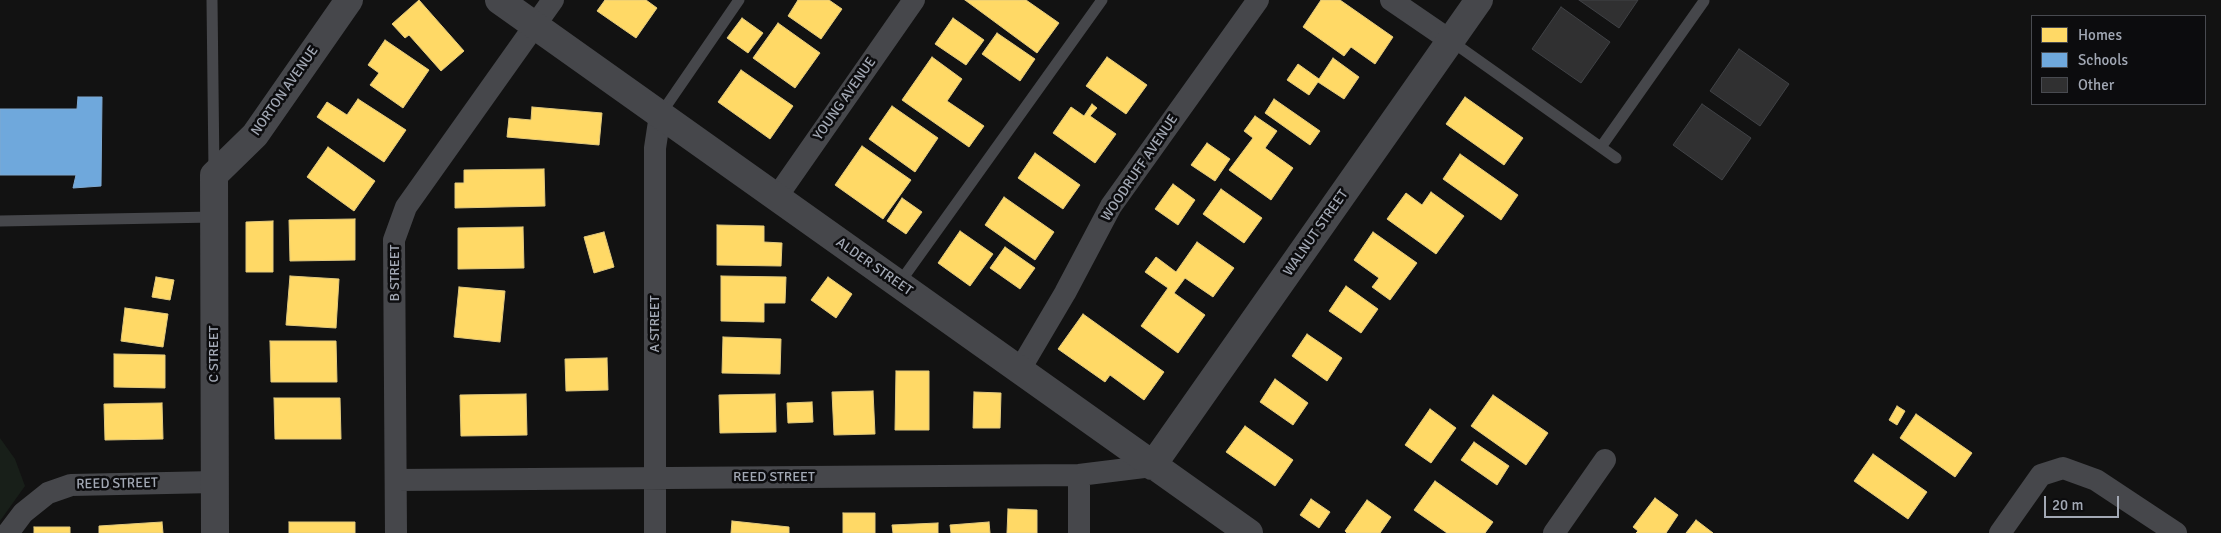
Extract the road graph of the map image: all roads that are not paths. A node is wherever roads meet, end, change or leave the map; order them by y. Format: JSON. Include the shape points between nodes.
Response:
{"nodes":[{"id":1,"x":212,"y":0,"type":"edge"},
{"id":2,"x":349,"y":0,"type":"edge"},
{"id":3,"x":499,"y":0,"type":"edge"},
{"id":4,"x":553,"y":0,"type":"edge"},
{"id":5,"x":739,"y":0,"type":"edge"},
{"id":6,"x":914,"y":0,"type":"edge"},
{"id":7,"x":1102,"y":0,"type":"edge"},
{"id":8,"x":1258,"y":0,"type":"edge"},
{"id":9,"x":1391,"y":0,"type":"edge"},
{"id":10,"x":1479,"y":0,"type":"edge"},
{"id":11,"x":1704,"y":1,"type":"edge"},
{"id":12,"x":535,"y":26,"type":"junction"},
{"id":13,"x":1450,"y":41,"type":"junction"},
{"id":14,"x":660,"y":115,"type":"junction"},
{"id":15,"x":1601,"y":147,"type":"junction"},
{"id":16,"x":1616,"y":158,"type":"dead end"},
{"id":17,"x":214,"y":175,"type":"junction"},
{"id":18,"x":776,"y":198,"type":"junction"},
{"id":19,"x":214,"y":217,"type":"junction"},
{"id":20,"x":0,"y":221,"type":"edge"},
{"id":21,"x":898,"y":285,"type":"junction"},
{"id":22,"x":1019,"y":371,"type":"junction"},
{"id":23,"x":1605,"y":460,"type":"dead end"},
{"id":24,"x":1152,"y":466,"type":"junction"},
{"id":25,"x":1079,"y":475,"type":"junction"},
{"id":26,"x":654,"y":478,"type":"junction"},
{"id":27,"x":396,"y":480,"type":"junction"},
{"id":28,"x":215,"y":482,"type":"junction"},
{"id":29,"x":8,"y":533,"type":"edge"},
{"id":30,"x":215,"y":533,"type":"edge"},
{"id":31,"x":396,"y":533,"type":"edge"},
{"id":32,"x":655,"y":533,"type":"edge"},
{"id":33,"x":1079,"y":533,"type":"edge"},
{"id":34,"x":1249,"y":533,"type":"edge"},
{"id":35,"x":1554,"y":533,"type":"edge"},
{"id":36,"x":2000,"y":533,"type":"edge"},
{"id":37,"x":2176,"y":533,"type":"edge"}],
"edges":[{"from":1,"to":17,"type":"lane"},
{"from":2,"to":17,"type":"street","name":"NORTON AVENUE","via":[[255,135]]},
{"from":3,"to":12,"type":"street","name":"ALDER STREET"},
{"from":4,"to":12,"type":"street","name":"B STREET"},
{"from":5,"to":14,"type":"lane"},
{"from":6,"to":18,"type":"street","name":"YOUNG AVENUE"},
{"from":7,"to":21,"type":"lane"},
{"from":8,"to":22,"type":"street","name":"WOODRUFF AVENUE","via":[[1111,206]]},
{"from":9,"to":13,"type":"street"},
{"from":10,"to":13,"type":"street","name":"WALNUT STREET"},
{"from":11,"to":15,"type":"lane"},
{"from":12,"to":14,"type":"street","name":"ALDER STREET"},
{"from":12,"to":27,"type":"street","name":"B STREET","via":[[406,207],[394,240]]},
{"from":13,"to":15,"type":"lane"},
{"from":13,"to":24,"type":"street","name":"WALNUT STREET"},
{"from":14,"to":18,"type":"street","name":"ALDER STREET"},
{"from":14,"to":26,"type":"street","name":"A STREET","via":[[655,148]]},
{"from":15,"to":16,"type":"lane"},
{"from":17,"to":19,"type":"street","name":"C STREET"},
{"from":18,"to":21,"type":"street","name":"ALDER STREET"},
{"from":19,"to":20,"type":"lane"},
{"from":19,"to":28,"type":"street","name":"C STREET"},
{"from":21,"to":22,"type":"street","name":"ALDER STREET"},
{"from":22,"to":24,"type":"street","name":"ALDER STREET"},
{"from":23,"to":35,"type":"street"},
{"from":24,"to":25,"type":"street","name":"REED STREET"},
{"from":24,"to":34,"type":"street","name":"ALDER STREET"},
{"from":25,"to":26,"type":"street","name":"REED STREET"},
{"from":25,"to":33,"type":"street"},
{"from":26,"to":27,"type":"street","name":"REED STREET"},
{"from":26,"to":32,"type":"street","name":"A STREET"},
{"from":27,"to":31,"type":"street","name":"B STREET"},
{"from":28,"to":29,"type":"street","name":"REED STREET","via":[[70,485],[48,493],[23,513]]},
{"from":28,"to":30,"type":"street","name":"C STREET"},
{"from":36,"to":37,"type":"street","via":[[2041,475],[2063,468],[2096,480]]}]}
